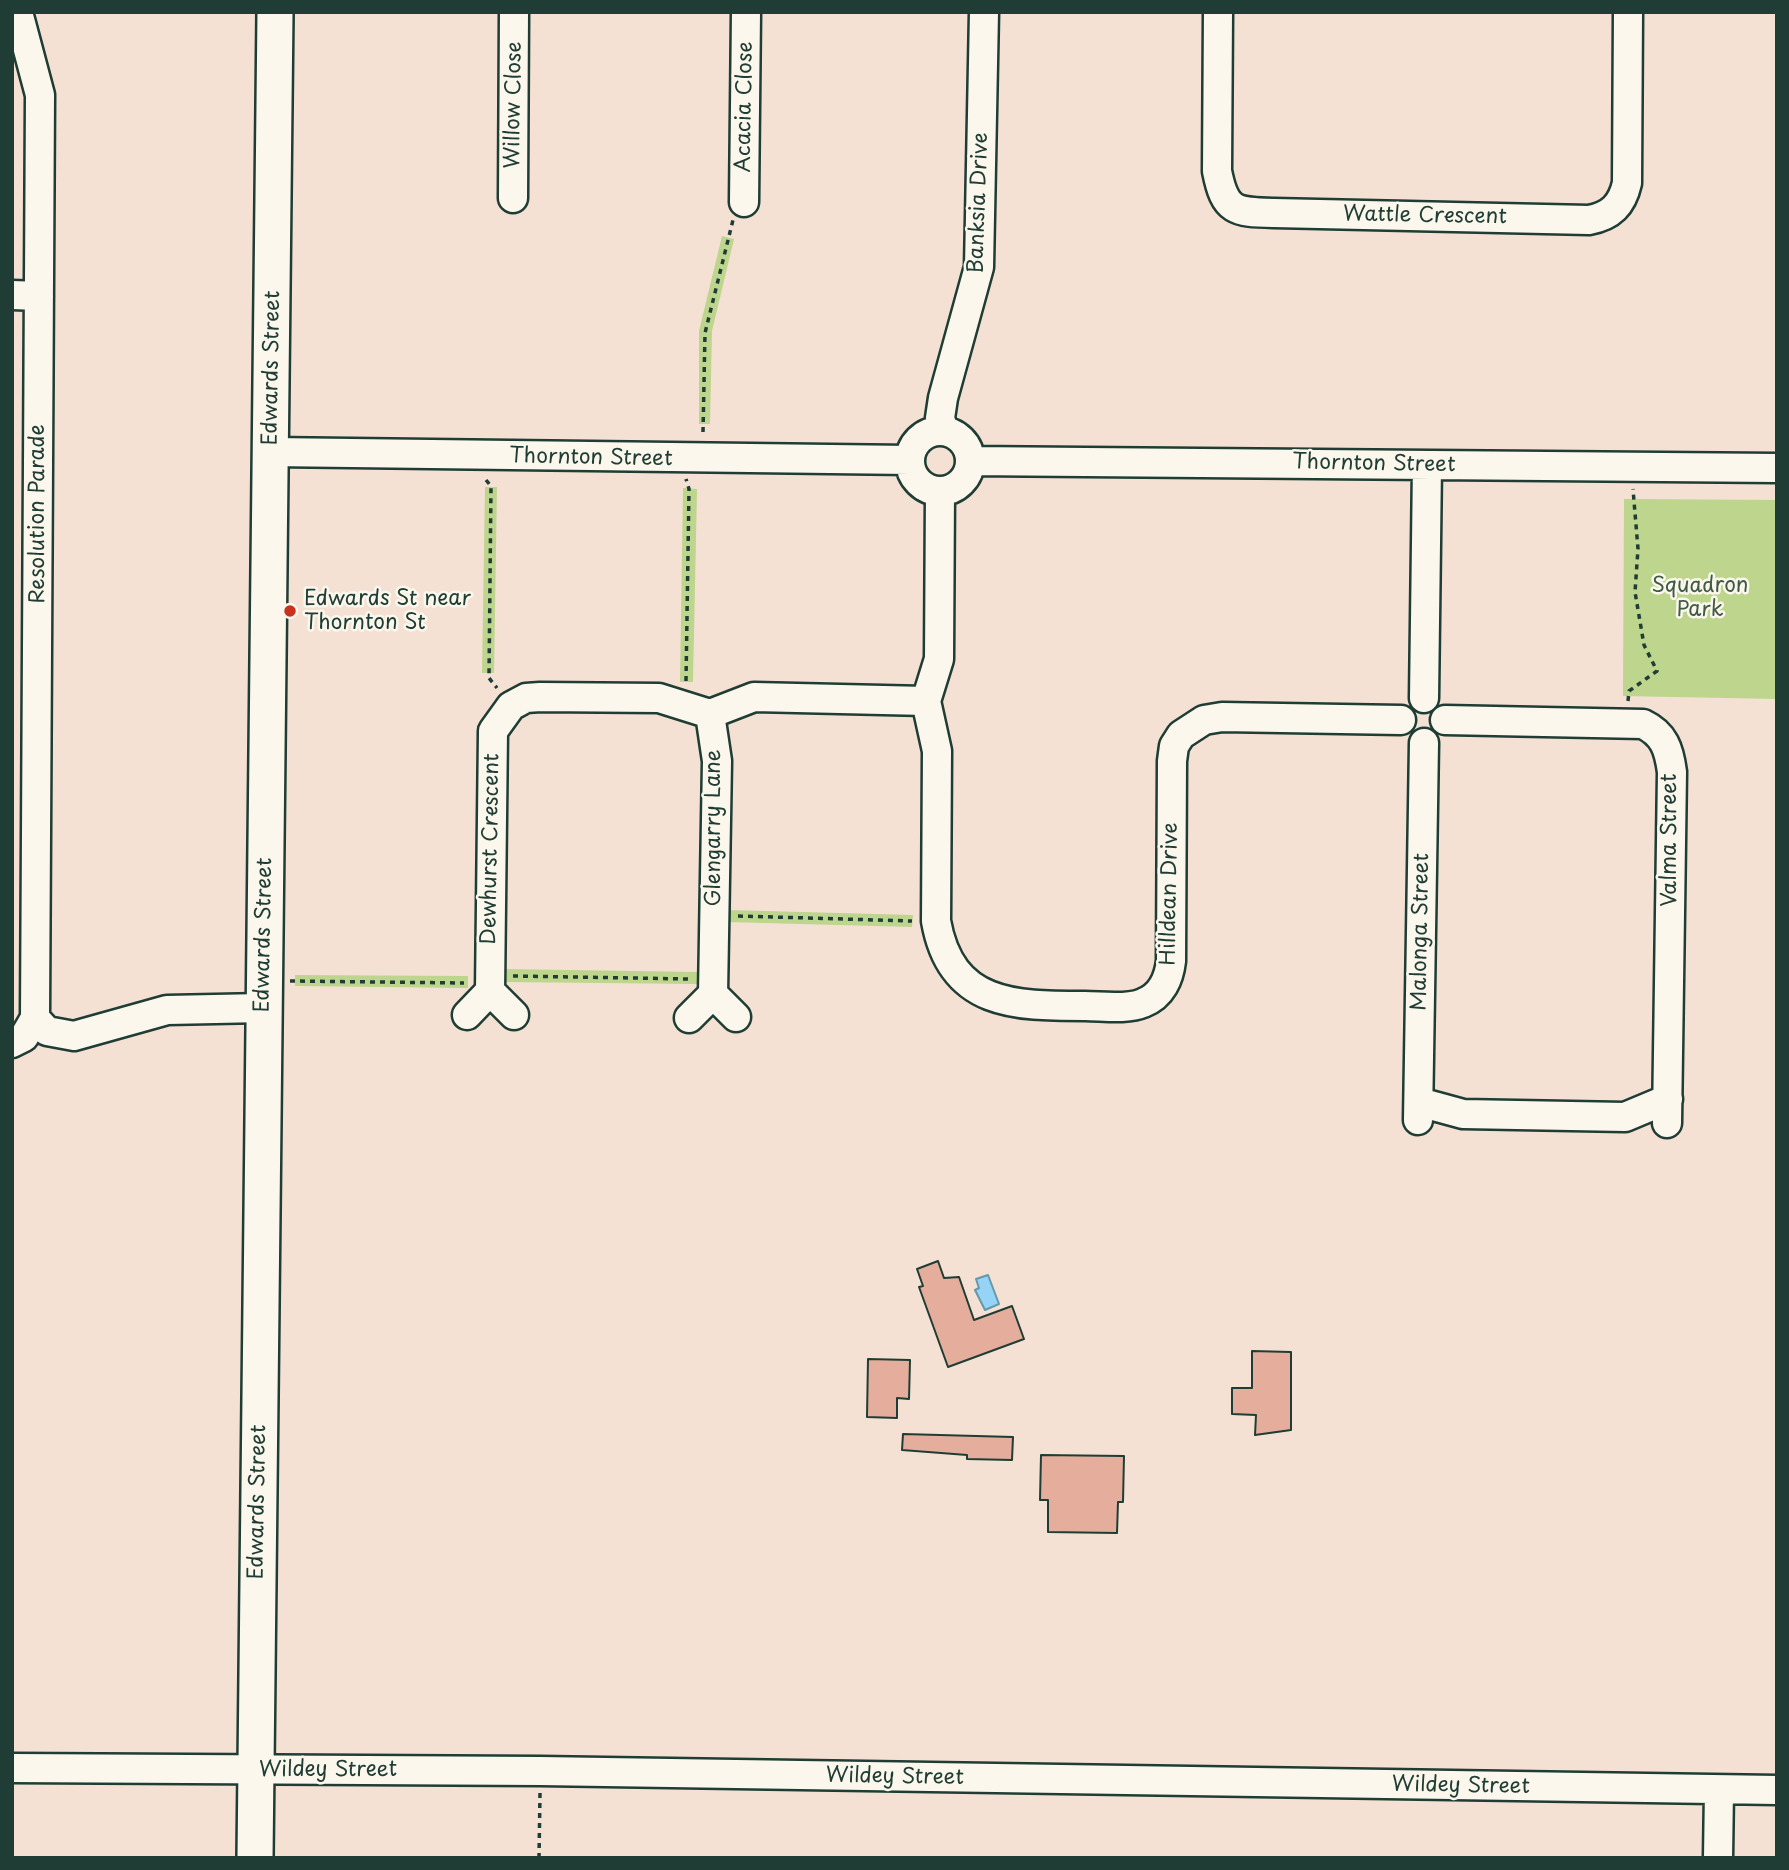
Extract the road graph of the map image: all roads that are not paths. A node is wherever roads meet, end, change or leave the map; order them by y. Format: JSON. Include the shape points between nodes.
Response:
{"nodes":[{"id":1,"x":18,"y":12,"type":"edge"},
{"id":2,"x":275,"y":12,"type":"edge"},
{"id":3,"x":514,"y":12,"type":"edge"},
{"id":4,"x":746,"y":12,"type":"edge"},
{"id":5,"x":984,"y":12,"type":"edge"},
{"id":6,"x":1218,"y":12,"type":"edge"},
{"id":7,"x":1628,"y":12,"type":"edge"},
{"id":8,"x":513,"y":198,"type":"dead end"},
{"id":9,"x":744,"y":202,"type":"road end"},
{"id":10,"x":26,"y":295,"type":"edge"},
{"id":11,"x":944,"y":431,"type":"junction"},
{"id":12,"x":271,"y":452,"type":"junction"},
{"id":13,"x":910,"y":460,"type":"junction"},
{"id":14,"x":970,"y":461,"type":"junction"},
{"id":15,"x":1427,"y":465,"type":"junction"},
{"id":16,"x":1777,"y":468,"type":"edge"},
{"id":17,"x":940,"y":491,"type":"junction"},
{"id":18,"x":25,"y":508,"type":"edge"},
{"id":19,"x":1424,"y":698,"type":"junction"},
{"id":20,"x":926,"y":701,"type":"junction"},
{"id":21,"x":710,"y":714,"type":"junction"},
{"id":22,"x":1401,"y":720,"type":"junction"},
{"id":23,"x":1445,"y":720,"type":"junction"},
{"id":24,"x":1424,"y":743,"type":"junction"},
{"id":25,"x":490,"y":991,"type":"junction"},
{"id":26,"x":713,"y":995,"type":"junction"},
{"id":27,"x":263,"y":1008,"type":"junction"},
{"id":28,"x":467,"y":1014,"type":"dead end"},
{"id":29,"x":514,"y":1015,"type":"dead end"},
{"id":30,"x":736,"y":1017,"type":"dead end"},
{"id":31,"x":35,"y":1018,"type":"junction"},
{"id":32,"x":689,"y":1018,"type":"dead end"},
{"id":33,"x":12,"y":1043,"type":"edge"},
{"id":34,"x":1418,"y":1111,"type":"joint"},
{"id":35,"x":12,"y":1768,"type":"edge"},
{"id":36,"x":256,"y":1769,"type":"junction"},
{"id":37,"x":1719,"y":1790,"type":"junction"},
{"id":38,"x":1777,"y":1790,"type":"edge"},
{"id":39,"x":255,"y":1858,"type":"edge"},
{"id":40,"x":1718,"y":1858,"type":"edge"}],
"edges":[{"from":1,"to":10,"type":"street","name":"Resolution Parade","via":[[40,95]]},
{"from":2,"to":12,"type":"main road","name":"Edwards Street"},
{"from":3,"to":8,"type":"street","name":"Willow Close"},
{"from":4,"to":9,"type":"street","name":"Acacia Close"},
{"from":5,"to":11,"type":"street","name":"Banksia Drive","via":[[979,267],[943,398],[940,418]]},
{"from":6,"to":7,"type":"street","name":"Wattle Crescent","via":[[1217,171],[1222,196],[1231,207],[1245,212],[1589,220],[1615,209],[1627,183]]},
{"from":10,"to":18,"type":"street","name":"Resolution Parade"},
{"from":11,"to":13,"type":"street","via":[[920,438]]},
{"from":11,"to":14,"type":"street","via":[[960,438]]},
{"from":12,"to":13,"type":"street","name":"Thornton Street"},
{"from":12,"to":27,"type":"main road","name":"Edwards Street"},
{"from":13,"to":17,"type":"street","via":[[922,485]]},
{"from":14,"to":15,"type":"street","name":"Thornton Street"},
{"from":14,"to":17,"type":"street","via":[[958,485]]},
{"from":15,"to":16,"type":"street","name":"Thornton Street"},
{"from":15,"to":19,"type":"street"},
{"from":17,"to":20,"type":"street","name":"Hilldean Drive","via":[[939,659]]},
{"from":18,"to":31,"type":"street","name":"Resolution Parade"},
{"from":19,"to":22,"type":"street","via":[[1405,706]]},
{"from":19,"to":23,"type":"street","via":[[1441,708]]},
{"from":20,"to":21,"type":"street","via":[[754,697]]},
{"from":20,"to":22,"type":"street","name":"Hilldean Drive","via":[[937,751],[936,921],[942,945],[969,984],[999,1000],[1040,1006],[1143,1004],[1163,988],[1169,975],[1172,761],[1181,735],[1204,720],[1222,717]]},
{"from":21,"to":25,"type":"street","name":"Dewhurst Crescent","via":[[659,698],[540,697],[526,698],[498,721],[492,741]]},
{"from":21,"to":26,"type":"street","name":"Glengarry Lane","via":[[717,761]]},
{"from":22,"to":24,"type":"street","via":[[1407,736]]},
{"from":23,"to":24,"type":"street","via":[[1441,733]]},
{"from":23,"to":34,"type":"street","name":"Valma Street","via":[[1643,724],[1666,744],[1672,772],[1667,1111],[1625,1117]]},
{"from":24,"to":34,"type":"street","name":"Malonga Street"},
{"from":25,"to":28,"type":"street"},
{"from":25,"to":29,"type":"street"},
{"from":26,"to":30,"type":"street"},
{"from":26,"to":32,"type":"street"},
{"from":27,"to":31,"type":"street","via":[[167,1010],[74,1036],[47,1031]]},
{"from":27,"to":36,"type":"main road","name":"Edwards Street"},
{"from":31,"to":33,"type":"street","via":[[24,1037]]},
{"from":35,"to":36,"type":"street","name":"Wildey Street"},
{"from":36,"to":37,"type":"street","name":"Wildey Street"},
{"from":36,"to":39,"type":"main road","name":"Edwards Street"},
{"from":37,"to":38,"type":"street","name":"Wildey Street"},
{"from":37,"to":40,"type":"street"}]}
